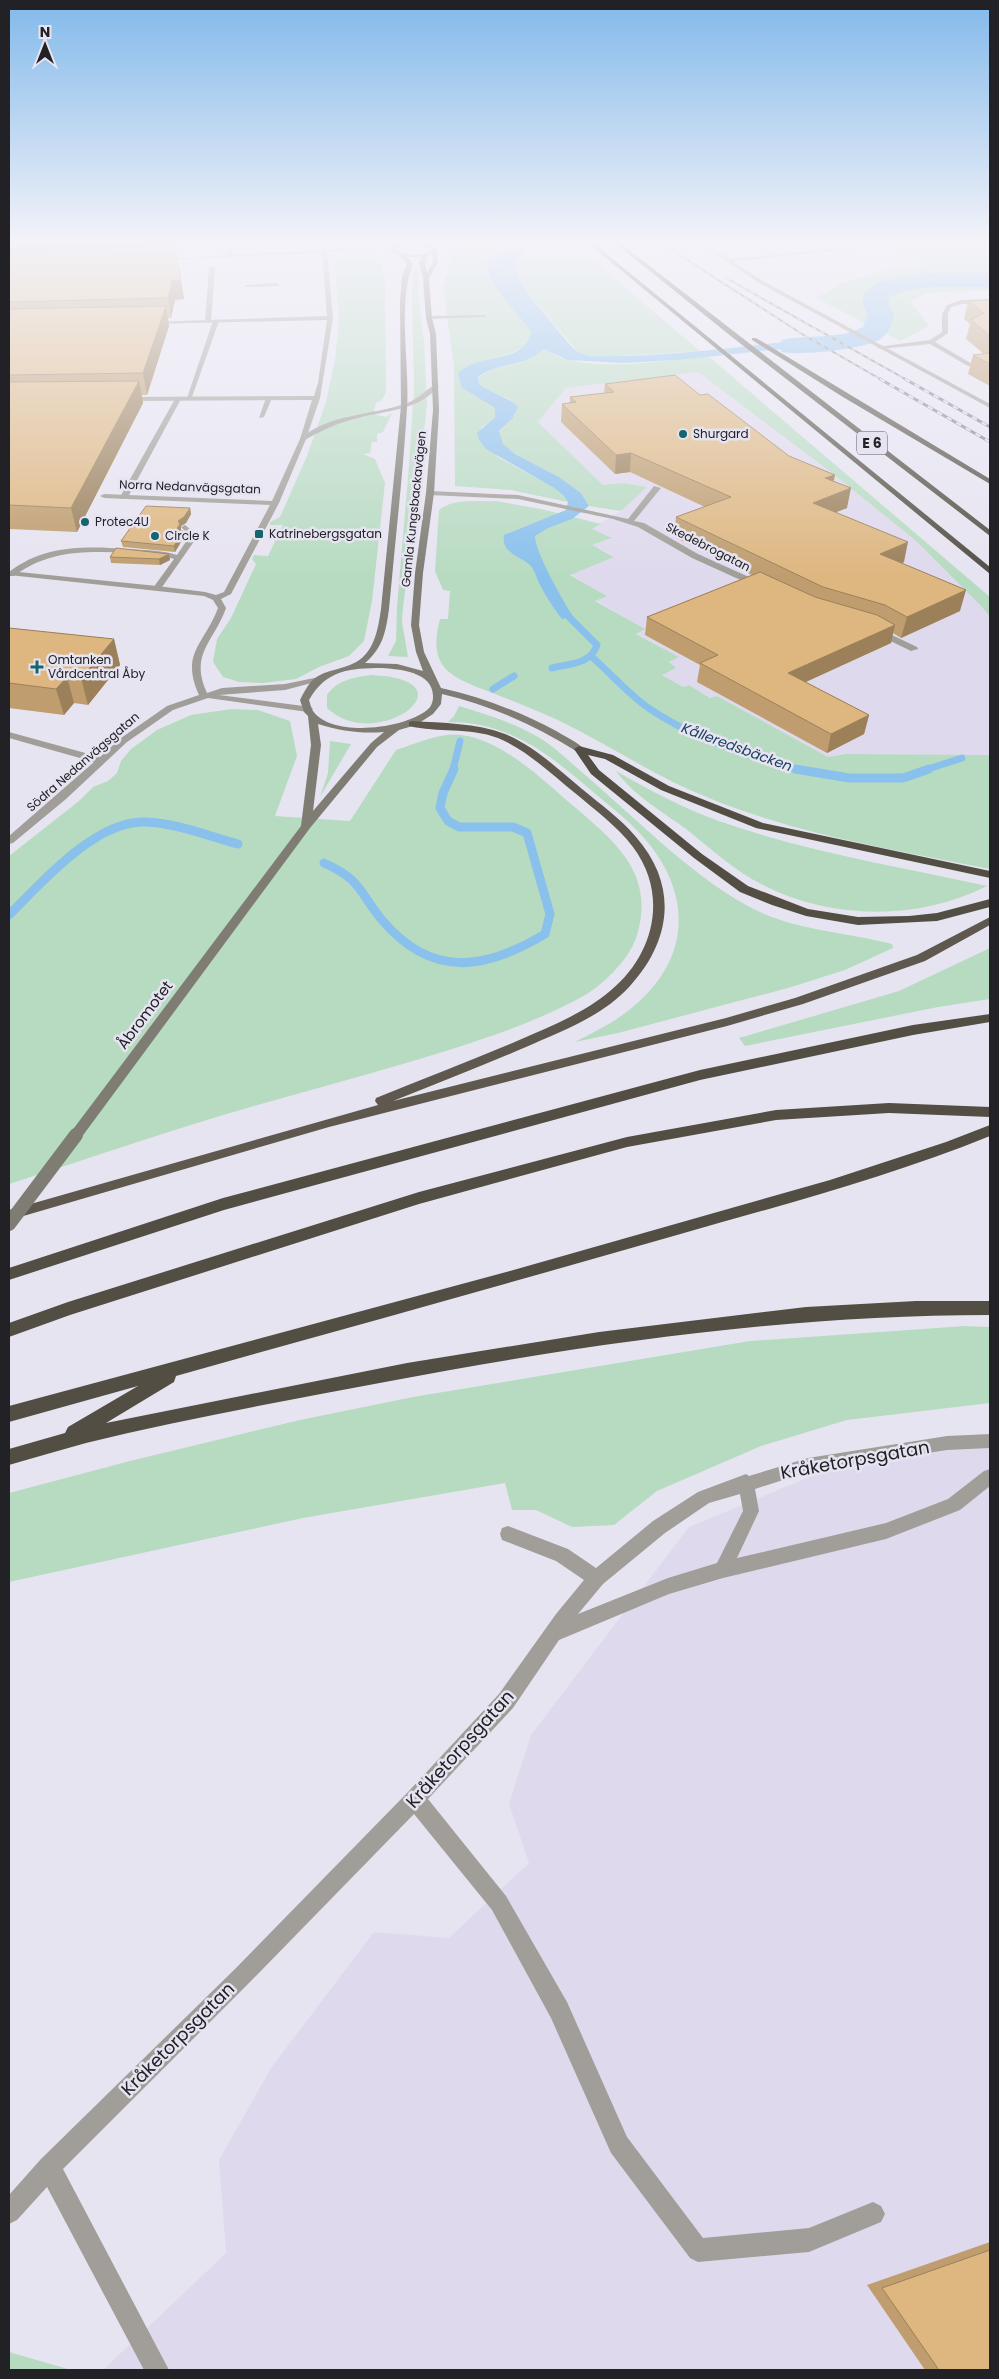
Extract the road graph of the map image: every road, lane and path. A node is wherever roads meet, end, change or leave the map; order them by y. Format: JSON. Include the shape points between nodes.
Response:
{"nodes":[{"id":1,"x":204,"y":354,"type":"edge"},
{"id":2,"x":326,"y":354,"type":"edge"},
{"id":3,"x":403,"y":354,"type":"edge"},
{"id":4,"x":434,"y":354,"type":"edge"},
{"id":5,"x":724,"y":354,"type":"edge"},
{"id":6,"x":757,"y":354,"type":"edge"},
{"id":7,"x":775,"y":354,"type":"edge"},
{"id":8,"x":893,"y":354,"type":"edge"},
{"id":9,"x":951,"y":354,"type":"edge"},
{"id":10,"x":970,"y":365,"type":"dead end"},
{"id":11,"x":436,"y":386,"type":"junction"},
{"id":12,"x":189,"y":397,"type":"dead end"},
{"id":13,"x":269,"y":398,"type":"junction"},
{"id":14,"x":316,"y":398,"type":"junction"},
{"id":15,"x":178,"y":399,"type":"junction"},
{"id":16,"x":117,"y":400,"type":"edge"},
{"id":17,"x":404,"y":406,"type":"junction"},
{"id":18,"x":990,"y":406,"type":"edge"},
{"id":19,"x":261,"y":417,"type":"dead end"},
{"id":20,"x":303,"y":439,"type":"junction"},
{"id":21,"x":990,"y":482,"type":"edge"},
{"id":22,"x":657,"y":488,"type":"edge"},
{"id":23,"x":430,"y":493,"type":"junction"},
{"id":24,"x":104,"y":496,"type":"dead end"},
{"id":25,"x":124,"y":497,"type":"junction"},
{"id":26,"x":275,"y":503,"type":"junction"},
{"id":27,"x":630,"y":522,"type":"junction"},
{"id":28,"x":185,"y":527,"type":"edge"},
{"id":29,"x":990,"y":534,"type":"edge"},
{"id":30,"x":179,"y":558,"type":"junction"},
{"id":31,"x":974,"y":560,"type":"junction"},
{"id":32,"x":990,"y":571,"type":"edge"},
{"id":33,"x":10,"y":574,"type":"edge"},
{"id":34,"x":990,"y":576,"type":"edge"},
{"id":35,"x":157,"y":588,"type":"junction"},
{"id":36,"x":770,"y":591,"type":"edge"},
{"id":37,"x":216,"y":598,"type":"junction"},
{"id":38,"x":868,"y":627,"type":"edge"},
{"id":39,"x":914,"y":649,"type":"dead end"},
{"id":40,"x":355,"y":666,"type":"junction"},
{"id":41,"x":320,"y":680,"type":"junction"},
{"id":42,"x":431,"y":681,"type":"junction"},
{"id":43,"x":437,"y":690,"type":"junction"},
{"id":44,"x":204,"y":696,"type":"junction"},
{"id":45,"x":310,"y":712,"type":"junction"},
{"id":46,"x":412,"y":724,"type":"junction"},
{"id":47,"x":395,"y":729,"type":"junction"},
{"id":48,"x":9,"y":735,"type":"edge"},
{"id":49,"x":579,"y":749,"type":"junction"},
{"id":50,"x":102,"y":761,"type":"junction"},
{"id":51,"x":306,"y":826,"type":"junction"},
{"id":52,"x":9,"y":840,"type":"edge"},
{"id":53,"x":990,"y":874,"type":"edge"},
{"id":54,"x":990,"y":903,"type":"edge"},
{"id":55,"x":990,"y":921,"type":"edge"},
{"id":56,"x":990,"y":1018,"type":"edge"},
{"id":57,"x":990,"y":1112,"type":"edge"},
{"id":58,"x":329,"y":1122,"type":"junction"},
{"id":59,"x":990,"y":1130,"type":"edge"},
{"id":60,"x":9,"y":1215,"type":"edge"},
{"id":61,"x":9,"y":1224,"type":"edge"},
{"id":62,"x":9,"y":1274,"type":"edge"},
{"id":63,"x":990,"y":1308,"type":"edge"},
{"id":64,"x":9,"y":1330,"type":"edge"},
{"id":65,"x":183,"y":1368,"type":"junction"},
{"id":66,"x":9,"y":1414,"type":"edge"},
{"id":67,"x":64,"y":1439,"type":"junction"},
{"id":68,"x":990,"y":1441,"type":"edge"},
{"id":69,"x":9,"y":1456,"type":"edge"},
{"id":70,"x":990,"y":1476,"type":"edge"},
{"id":71,"x":746,"y":1482,"type":"junction"},
{"id":72,"x":508,"y":1534,"type":"dead end"},
{"id":73,"x":723,"y":1570,"type":"junction"},
{"id":74,"x":597,"y":1578,"type":"junction"},
{"id":75,"x":552,"y":1634,"type":"junction"},
{"id":76,"x":416,"y":1799,"type":"junction"},
{"id":77,"x":48,"y":2167,"type":"junction"},
{"id":78,"x":9,"y":2212,"type":"edge"},
{"id":79,"x":873,"y":2214,"type":"dead end"},
{"id":80,"x":157,"y":2370,"type":"edge"}],
"edges":[{"from":1,"to":12,"type":"street"},
{"from":2,"to":14,"type":"street","name":"Norra Nedanvägsgatan"},
{"from":3,"to":17,"type":"main road","name":"Gamla Kungsbackavägen"},
{"from":4,"to":11,"type":"main road","name":"Gamla Kungsbackavägen"},
{"from":5,"to":31,"type":"highway","number":"E 6"},
{"from":6,"to":29,"type":"highway","number":"E 6"},
{"from":7,"to":21,"type":"highway"},
{"from":8,"to":18,"type":"street"},
{"from":9,"to":10,"type":"street"},
{"from":11,"to":17,"type":"street","via":[[422,400]]},
{"from":11,"to":23,"type":"main road","name":"Gamla Kungsbackavägen"},
{"from":13,"to":14,"type":"street"},
{"from":13,"to":15,"type":"street"},
{"from":13,"to":19,"type":"street"},
{"from":14,"to":20,"type":"street","name":"Norra Nedanvägsgatan"},
{"from":15,"to":16,"type":"street"},
{"from":15,"to":25,"type":"street"},
{"from":17,"to":20,"type":"street","via":[[345,419]]},
{"from":17,"to":40,"type":"main road","name":"Gamla Kungsbackavägen","via":[[382,633],[370,657]]},
{"from":20,"to":26,"type":"street","name":"Norra Nedanvägsgatan"},
{"from":22,"to":27,"type":"street"},
{"from":23,"to":27,"type":"street","name":"Skedebrogatan","via":[[518,497]]},
{"from":23,"to":42,"type":"main road","name":"Gamla Kungsbackavägen","via":[[415,625],[420,652]]},
{"from":24,"to":25,"type":"street","name":"Norra Nedanvägsgatan"},
{"from":25,"to":26,"type":"street","name":"Norra Nedanvägsgatan"},
{"from":26,"to":37,"type":"street","name":"Norra Nedanvägsgatan","via":[[227,594]]},
{"from":27,"to":36,"type":"street","name":"Skedebrogatan"},
{"from":28,"to":30,"type":"street","via":[[191,533],[191,540]]},
{"from":30,"to":33,"type":"street","via":[[166,553],[61,551],[34,559]]},
{"from":30,"to":35,"type":"street"},
{"from":31,"to":32,"type":"highway","number":"E 6"},
{"from":31,"to":34,"type":"highway"},
{"from":33,"to":35,"type":"street"},
{"from":35,"to":37,"type":"street"},
{"from":37,"to":44,"type":"street","via":[[222,608],[218,620],[194,663],[194,673]]},
{"from":38,"to":39,"type":"street"},
{"from":40,"to":41,"type":"main road"},
{"from":40,"to":42,"type":"main road","via":[[399,667]]},
{"from":41,"to":44,"type":"street","name":"Södra Nedanvägsgatan"},
{"from":41,"to":45,"type":"main road","name":"Åbromotet","via":[[307,694]]},
{"from":42,"to":43,"type":"main road"},
{"from":43,"to":46,"type":"main road","name":"Åbromotet","via":[[434,708]]},
{"from":43,"to":49,"type":"main road","via":[[463,695],[507,711],[546,728]]},
{"from":44,"to":45,"type":"street"},
{"from":44,"to":50,"type":"street","name":"Södra Nedanvägsgatan","via":[[170,708]]},
{"from":45,"to":47,"type":"main road","name":"Åbromotet","via":[[328,725],[348,730]]},
{"from":45,"to":51,"type":"main road","name":"Åbromotet","via":[[316,745]]},
{"from":46,"to":47,"type":"main road","name":"Åbromotet"},
{"from":46,"to":58,"type":"highway","via":[[486,731],[504,737],[532,754],[608,816],[638,846],[652,869],[660,897],[660,925],[648,955],[625,984],[594,1008],[502,1052]]},
{"from":47,"to":51,"type":"main road","name":"Åbromotet","via":[[374,746]]},
{"from":48,"to":50,"type":"street"},
{"from":49,"to":53,"type":"highway","via":[[609,757],[665,788],[760,826]]},
{"from":49,"to":54,"type":"highway","via":[[595,772],[744,889],[806,912],[858,921],[937,917]]},
{"from":50,"to":52,"type":"street","name":"Södra Nedanvägsgatan"},
{"from":51,"to":61,"type":"main road","name":"Åbromotet","bridge":true},
{"from":55,"to":58,"type":"highway","via":[[921,958],[799,1001]]},
{"from":56,"to":62,"type":"highway","via":[[913,1030],[700,1075],[224,1204]]},
{"from":57,"to":64,"type":"highway","via":[[889,1108],[776,1115],[626,1142],[419,1198]]},
{"from":58,"to":60,"type":"highway"},
{"from":59,"to":65,"type":"highway","via":[[831,1185]]},
{"from":63,"to":67,"type":"highway","via":[[934,1306],[780,1316],[532,1348]]},
{"from":65,"to":66,"type":"highway"},
{"from":65,"to":67,"type":"highway"},
{"from":67,"to":69,"type":"highway"},
{"from":68,"to":71,"type":"street","name":"Kråketorpsgatan","via":[[947,1443],[859,1456],[808,1465]]},
{"from":70,"to":73,"type":"street","via":[[954,1505],[886,1531]]},
{"from":71,"to":73,"type":"street","via":[[751,1511]]},
{"from":71,"to":74,"type":"street","name":"Kråketorpsgatan","via":[[704,1497],[659,1527]]},
{"from":72,"to":74,"type":"street","via":[[562,1555]]},
{"from":73,"to":75,"type":"street","via":[[668,1586]]},
{"from":74,"to":75,"type":"street","name":"Kråketorpsgatan"},
{"from":75,"to":76,"type":"street","name":"Kråketorpsgatan","via":[[506,1701]]},
{"from":76,"to":77,"type":"street","name":"Kråketorpsgatan"},
{"from":76,"to":79,"type":"street","via":[[498,1903],[559,2010],[619,2145],[698,2250],[810,2240]]},
{"from":77,"to":78,"type":"street","name":"Kråketorpsgatan"},
{"from":77,"to":80,"type":"street"}]}
